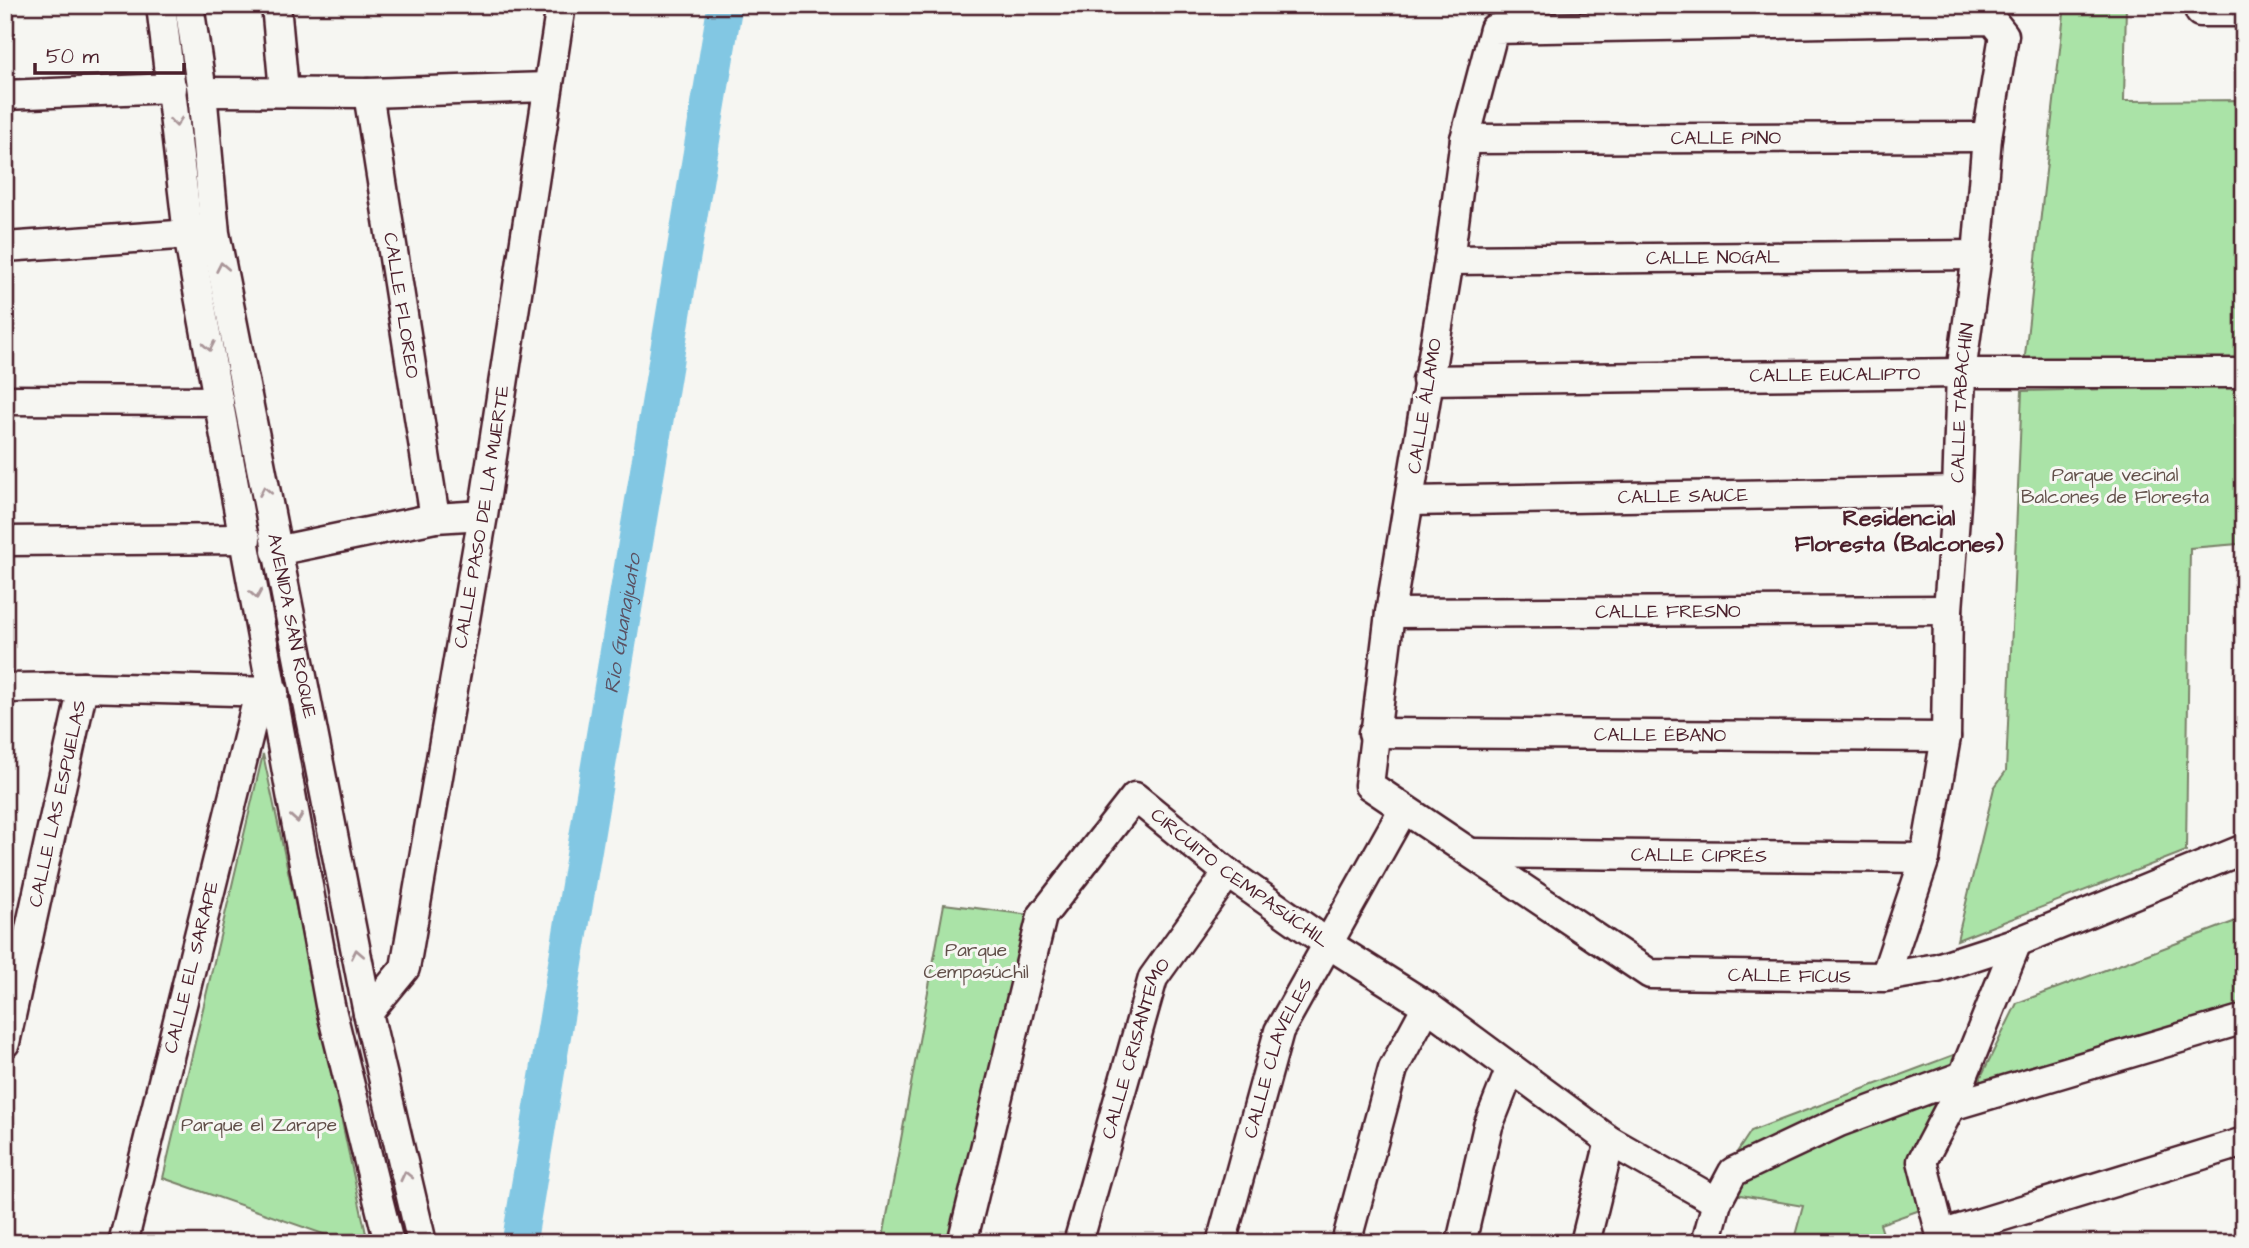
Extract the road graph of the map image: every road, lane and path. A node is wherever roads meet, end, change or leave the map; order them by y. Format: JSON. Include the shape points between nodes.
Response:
{"nodes":[{"id":1,"x":161,"y":5,"type":"edge"},
{"id":2,"x":189,"y":5,"type":"edge"},
{"id":3,"x":276,"y":5,"type":"edge"},
{"id":4,"x":561,"y":5,"type":"edge"},
{"id":5,"x":2200,"y":12,"type":"dead end"},
{"id":6,"x":2244,"y":12,"type":"edge"},
{"id":7,"x":1494,"y":29,"type":"joint"},
{"id":8,"x":548,"y":87,"type":"junction"},
{"id":9,"x":172,"y":88,"type":"junction"},
{"id":10,"x":285,"y":91,"type":"junction"},
{"id":11,"x":202,"y":92,"type":"junction"},
{"id":12,"x":368,"y":93,"type":"junction"},
{"id":13,"x":5,"y":95,"type":"edge"},
{"id":14,"x":1987,"y":137,"type":"junction"},
{"id":15,"x":1465,"y":139,"type":"junction"},
{"id":16,"x":180,"y":164,"type":"junction"},
{"id":17,"x":202,"y":234,"type":"junction"},
{"id":18,"x":121,"y":238,"type":"junction"},
{"id":19,"x":5,"y":247,"type":"edge"},
{"id":20,"x":1977,"y":255,"type":"junction"},
{"id":21,"x":1449,"y":260,"type":"junction"},
{"id":22,"x":197,"y":285,"type":"junction"},
{"id":23,"x":1961,"y":373,"type":"junction"},
{"id":24,"x":2244,"y":373,"type":"edge"},
{"id":25,"x":1427,"y":380,"type":"junction"},
{"id":26,"x":5,"y":400,"type":"edge"},
{"id":27,"x":219,"y":401,"type":"junction"},
{"id":28,"x":1957,"y":491,"type":"junction"},
{"id":29,"x":1410,"y":501,"type":"junction"},
{"id":30,"x":483,"y":515,"type":"junction"},
{"id":31,"x":435,"y":518,"type":"junction"},
{"id":32,"x":246,"y":539,"type":"junction"},
{"id":33,"x":5,"y":541,"type":"edge"},
{"id":34,"x":276,"y":551,"type":"junction"},
{"id":35,"x":1948,"y":610,"type":"junction"},
{"id":36,"x":1390,"y":613,"type":"junction"},
{"id":37,"x":83,"y":687,"type":"junction"},
{"id":38,"x":5,"y":688,"type":"edge"},
{"id":39,"x":267,"y":693,"type":"junction"},
{"id":40,"x":1373,"y":733,"type":"junction"},
{"id":41,"x":1946,"y":737,"type":"junction"},
{"id":42,"x":1369,"y":785,"type":"joint"},
{"id":43,"x":1403,"y":810,"type":"junction"},
{"id":44,"x":2244,"y":849,"type":"edge"},
{"id":45,"x":1473,"y":853,"type":"junction"},
{"id":46,"x":1925,"y":858,"type":"junction"},
{"id":47,"x":1228,"y":873,"type":"junction"},
{"id":48,"x":2017,"y":942,"type":"junction"},
{"id":49,"x":1327,"y":943,"type":"junction"},
{"id":50,"x":1885,"y":977,"type":"junction"},
{"id":51,"x":1427,"y":1006,"type":"junction"},
{"id":52,"x":369,"y":1013,"type":"junction"},
{"id":53,"x":2244,"y":1018,"type":"edge"},
{"id":54,"x":5,"y":1043,"type":"edge"},
{"id":55,"x":1511,"y":1069,"type":"junction"},
{"id":56,"x":1963,"y":1076,"type":"junction"},
{"id":57,"x":1951,"y":1106,"type":"junction"},
{"id":58,"x":1610,"y":1141,"type":"junction"},
{"id":59,"x":2244,"y":1142,"type":"edge"},
{"id":60,"x":1717,"y":1202,"type":"junction"},
{"id":61,"x":1942,"y":1239,"type":"edge"},
{"id":62,"x":122,"y":1243,"type":"edge"},
{"id":63,"x":389,"y":1243,"type":"edge"},
{"id":64,"x":422,"y":1243,"type":"edge"},
{"id":65,"x":962,"y":1243,"type":"edge"},
{"id":66,"x":1078,"y":1243,"type":"edge"},
{"id":67,"x":1221,"y":1243,"type":"edge"},
{"id":68,"x":1346,"y":1243,"type":"edge"},
{"id":69,"x":1461,"y":1243,"type":"edge"},
{"id":70,"x":1585,"y":1243,"type":"edge"},
{"id":71,"x":1706,"y":1243,"type":"edge"}],
"edges":[{"from":1,"to":9,"type":"street","name":"AVENIDA SAN ROQUE"},
{"from":2,"to":11,"type":"street","name":"AVENIDA SAN ROQUE"},
{"from":3,"to":10,"type":"street"},
{"from":4,"to":8,"type":"street","name":"CALLE PASO DE LA MUERTE"},
{"from":5,"to":6,"type":"street"},
{"from":7,"to":14,"type":"street","name":"CALLE TABACHÍN","via":[[1992,20],[2004,35]]},
{"from":7,"to":15,"type":"street","name":"CALLE ÁLAMO"},
{"from":8,"to":12,"type":"street"},
{"from":8,"to":30,"type":"street","name":"CALLE PASO DE LA MUERTE"},
{"from":9,"to":13,"type":"street"},
{"from":9,"to":16,"type":"street","name":"AVENIDA SAN ROQUE","one_way":true},
{"from":10,"to":11,"type":"street"},
{"from":10,"to":12,"type":"street"},
{"from":11,"to":17,"type":"street","name":"AVENIDA SAN ROQUE"},
{"from":12,"to":31,"type":"street","name":"CALLE FLOREO"},
{"from":14,"to":15,"type":"street","name":"CALLE PINO"},
{"from":14,"to":20,"type":"street","name":"CALLE TABACHÍN"},
{"from":15,"to":21,"type":"street","name":"CALLE ÁLAMO"},
{"from":16,"to":17,"type":"street","name":"AVENIDA SAN ROQUE"},
{"from":16,"to":18,"type":"street","via":[[175,200],[162,221]]},
{"from":17,"to":18,"type":"street"},
{"from":17,"to":22,"type":"street","name":"AVENIDA SAN ROQUE"},
{"from":34,"to":17,"type":"street","name":"AVENIDA SAN ROQUE","one_way":true},
{"from":18,"to":19,"type":"street"},
{"from":18,"to":22,"type":"street","via":[[181,267]]},
{"from":20,"to":21,"type":"street","name":"CALLE NOGAL"},
{"from":20,"to":23,"type":"street","name":"CALLE TABACHÍN"},
{"from":21,"to":25,"type":"street","name":"CALLE ÁLAMO"},
{"from":22,"to":27,"type":"street","name":"AVENIDA SAN ROQUE","one_way":true},
{"from":23,"to":24,"type":"street","name":"CALLE EUCALIPTO"},
{"from":23,"to":25,"type":"street","name":"CALLE EUCALIPTO"},
{"from":23,"to":28,"type":"street","name":"CALLE TABACHÍN"},
{"from":25,"to":29,"type":"street","name":"CALLE ÁLAMO"},
{"from":26,"to":27,"type":"street"},
{"from":27,"to":32,"type":"street","name":"AVENIDA SAN ROQUE"},
{"from":28,"to":29,"type":"street","name":"CALLE SAUCE"},
{"from":28,"to":35,"type":"street","name":"CALLE TABACHÍN"},
{"from":29,"to":36,"type":"street","name":"CALLE ÁLAMO"},
{"from":30,"to":31,"type":"street"},
{"from":30,"to":52,"type":"street","name":"CALLE PASO DE LA MUERTE","via":[[405,968]]},
{"from":31,"to":34,"type":"street"},
{"from":32,"to":33,"type":"street"},
{"from":32,"to":39,"type":"street","name":"AVENIDA SAN ROQUE","one_way":true},
{"from":52,"to":34,"type":"street","name":"AVENIDA SAN ROQUE","one_way":true},
{"from":35,"to":36,"type":"street","name":"CALLE FRESNO"},
{"from":35,"to":41,"type":"street","name":"CALLE TABACHÍN"},
{"from":36,"to":40,"type":"street","name":"CALLE ÁLAMO"},
{"from":37,"to":38,"type":"street"},
{"from":37,"to":39,"type":"street"},
{"from":37,"to":54,"type":"street","name":"CALLE LAS ESPUELAS"},
{"from":39,"to":62,"type":"street","name":"CALLE EL SARAPE"},
{"from":39,"to":63,"type":"street","name":"AVENIDA SAN ROQUE","one_way":true,"via":[[330,1005]]},
{"from":40,"to":41,"type":"street","name":"CALLE ÉBANO"},
{"from":40,"to":42,"type":"street","name":"CALLE ÁLAMO"},
{"from":41,"to":46,"type":"street","name":"CALLE TABACHÍN"},
{"from":42,"to":43,"type":"street","name":"CALLE FICUS"},
{"from":43,"to":45,"type":"street","name":"CALLE FICUS"},
{"from":43,"to":49,"type":"street","name":"CALLE CLAVELES"},
{"from":44,"to":48,"type":"street","name":"CALLE FICUS"},
{"from":45,"to":46,"type":"street","name":"CALLE CIPRÉS"},
{"from":45,"to":50,"type":"street","name":"CALLE FICUS","via":[[1650,974]]},
{"from":46,"to":50,"type":"street","name":"CALLE TABACHÍN"},
{"from":47,"to":49,"type":"street","name":"CIRCUITO CEMPASÚCHIL"},
{"from":47,"to":65,"type":"street","name":"CIRCUITO CEMPASÚCHIL","via":[[1135,797],[1042,916]]},
{"from":47,"to":66,"type":"street","name":"CALLE CRISANTEMO","via":[[1153,978]]},
{"from":48,"to":50,"type":"street","name":"CALLE FICUS","via":[[1937,968]]},
{"from":48,"to":56,"type":"street"},
{"from":49,"to":51,"type":"street","name":"CIRCUITO CEMPASÚCHIL"},
{"from":49,"to":67,"type":"street","name":"CALLE CLAVELES","via":[[1279,1031]]},
{"from":51,"to":55,"type":"street","name":"CIRCUITO CEMPASÚCHIL"},
{"from":51,"to":68,"type":"street","via":[[1393,1069]]},
{"from":64,"to":52,"type":"street","name":"AVENIDA SAN ROQUE","one_way":true},
{"from":53,"to":57,"type":"street"},
{"from":55,"to":58,"type":"street","name":"CIRCUITO CEMPASÚCHIL"},
{"from":55,"to":69,"type":"street","via":[[1488,1126]]},
{"from":56,"to":57,"type":"street"},
{"from":56,"to":60,"type":"street","via":[[1839,1122],[1733,1172]]},
{"from":57,"to":61,"type":"street","via":[[1922,1161]]},
{"from":58,"to":60,"type":"street","name":"CIRCUITO CEMPASÚCHIL"},
{"from":58,"to":70,"type":"street"},
{"from":59,"to":61,"type":"street"},
{"from":60,"to":71,"type":"street"}]}
